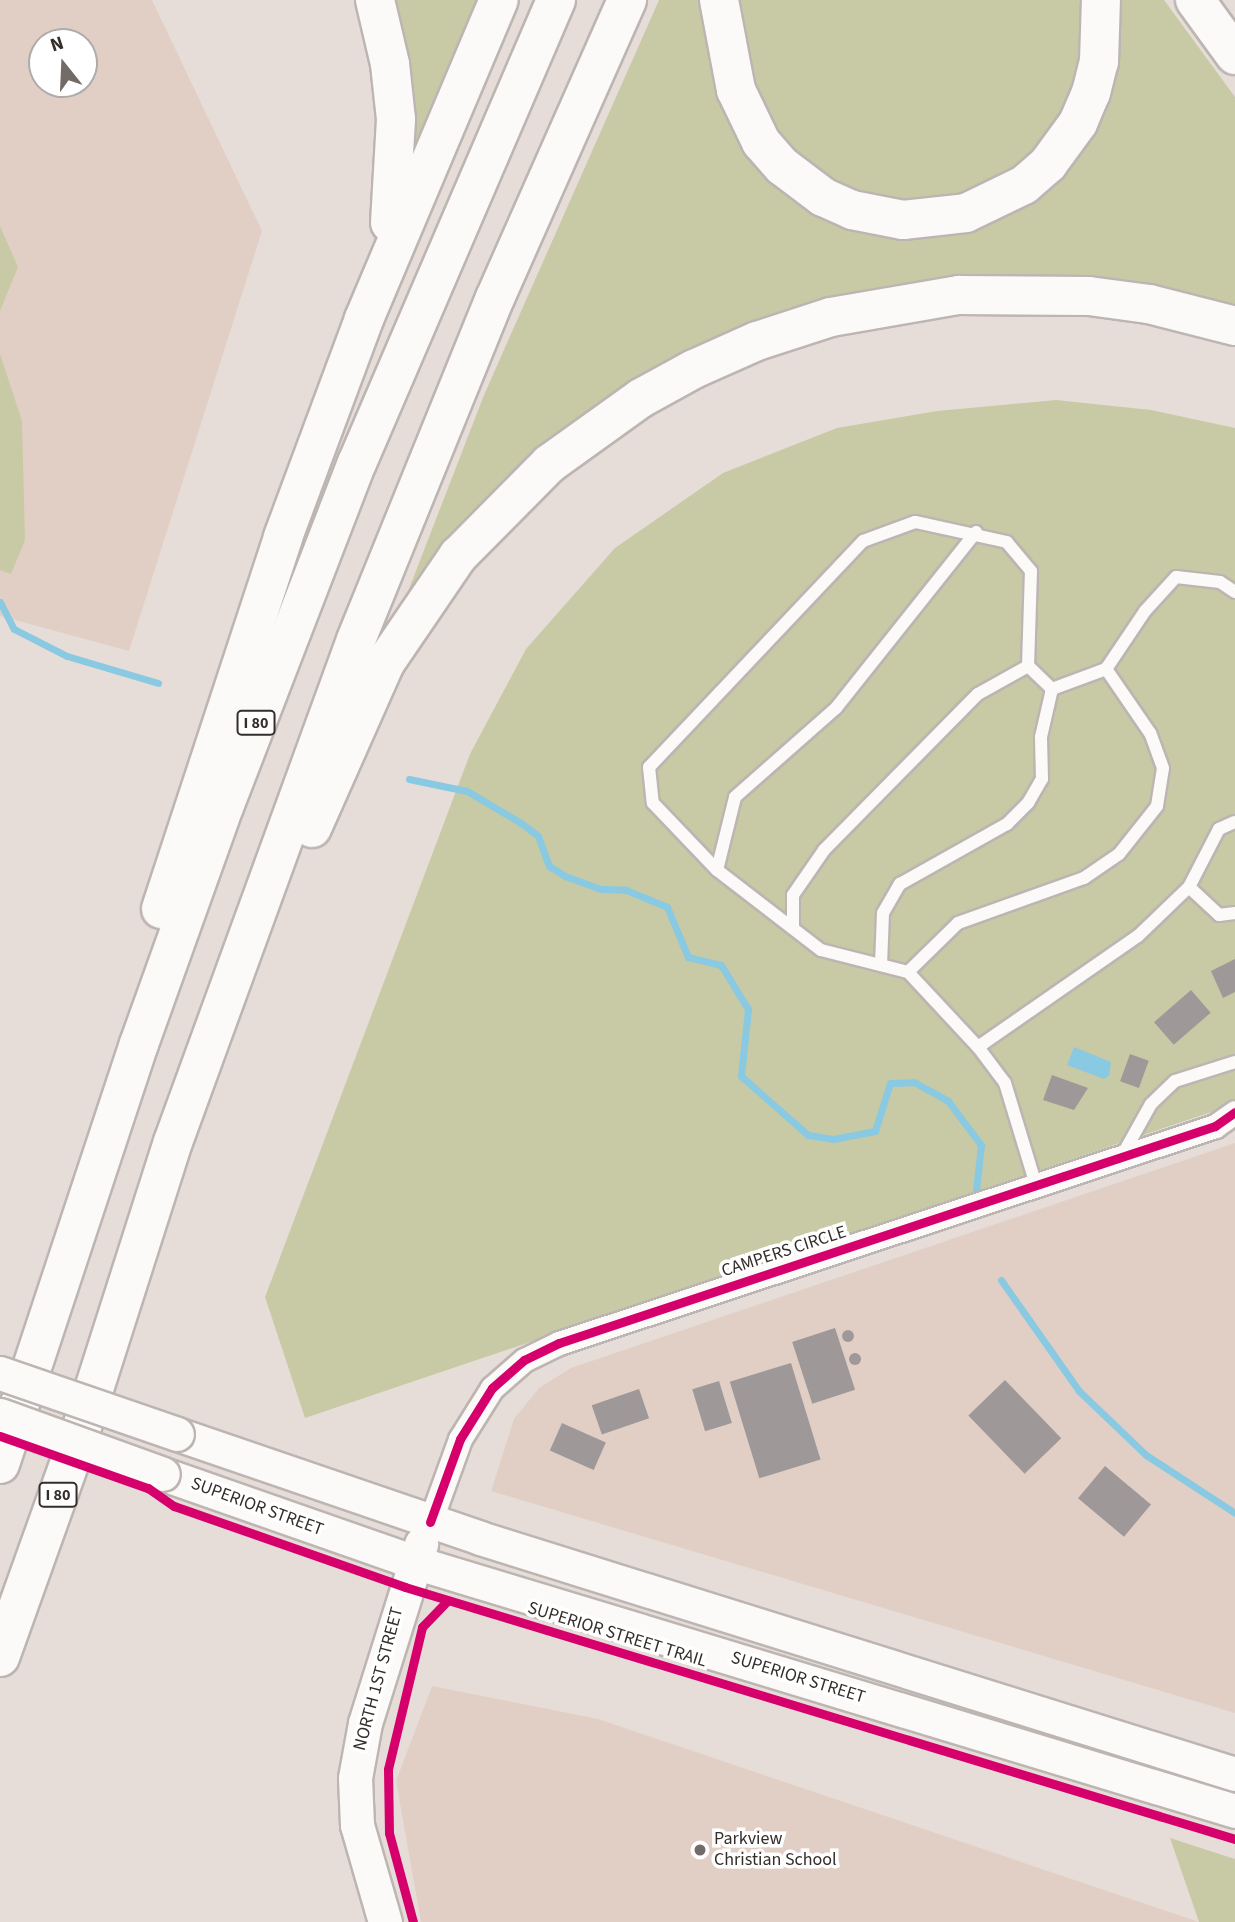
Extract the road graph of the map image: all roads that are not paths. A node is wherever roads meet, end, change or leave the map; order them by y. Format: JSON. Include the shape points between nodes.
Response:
{"nodes":[{"id":1,"x":375,"y":0,"type":"edge"},
{"id":2,"x":499,"y":0,"type":"edge"},
{"id":3,"x":556,"y":0,"type":"edge"},
{"id":4,"x":627,"y":0,"type":"edge"},
{"id":5,"x":719,"y":0,"type":"edge"},
{"id":6,"x":1101,"y":0,"type":"edge"},
{"id":7,"x":1195,"y":0,"type":"edge"},
{"id":8,"x":1235,"y":55,"type":"edge"},
{"id":9,"x":364,"y":319,"type":"junction"},
{"id":10,"x":1235,"y":327,"type":"edge"},
{"id":11,"x":976,"y":532,"type":"junction"},
{"id":12,"x":1235,"y":592,"type":"edge"},
{"id":13,"x":1028,"y":666,"type":"junction"},
{"id":14,"x":1106,"y":668,"type":"junction"},
{"id":15,"x":1052,"y":689,"type":"junction"},
{"id":16,"x":1235,"y":822,"type":"edge"},
{"id":17,"x":717,"y":870,"type":"junction"},
{"id":18,"x":1189,"y":887,"type":"junction"},
{"id":19,"x":1235,"y":913,"type":"edge"},
{"id":20,"x":793,"y":928,"type":"junction"},
{"id":21,"x":881,"y":965,"type":"junction"},
{"id":22,"x":908,"y":972,"type":"junction"},
{"id":23,"x":978,"y":1047,"type":"junction"},
{"id":24,"x":1235,"y":1062,"type":"edge"},
{"id":25,"x":1235,"y":1112,"type":"edge"},
{"id":26,"x":1122,"y":1157,"type":"junction"},
{"id":27,"x":1036,"y":1185,"type":"junction"},
{"id":28,"x":60,"y":1283,"type":"junction"},
{"id":29,"x":112,"y":1331,"type":"junction"},
{"id":30,"x":0,"y":1373,"type":"edge"},
{"id":31,"x":0,"y":1415,"type":"edge"},
{"id":32,"x":0,"y":1464,"type":"edge"},
{"id":33,"x":430,"y":1522,"type":"junction"},
{"id":34,"x":414,"y":1562,"type":"junction"},
{"id":35,"x":0,"y":1657,"type":"edge"},
{"id":36,"x":1235,"y":1774,"type":"edge"},
{"id":37,"x":1235,"y":1811,"type":"edge"},
{"id":38,"x":385,"y":1922,"type":"edge"}],
"edges":[{"from":1,"to":9,"type":"highway","via":[[390,64],[396,174],[391,222]]},
{"from":2,"to":9,"type":"highway"},
{"from":3,"to":28,"type":"highway","number":"I 80","via":[[313,572],[191,899]]},
{"from":4,"to":29,"type":"highway","number":"I 80","via":[[495,298],[356,640],[262,890]]},
{"from":5,"to":6,"type":"highway","via":[[736,90],[761,142],[782,166],[823,197],[852,210],[903,220],[966,214],[1015,191],[1048,164],[1079,122],[1091,93],[1099,62]]},
{"from":7,"to":8,"type":"highway"},
{"from":9,"to":28,"type":"highway","via":[[218,728],[155,928]]},
{"from":10,"to":29,"type":"highway","via":[[1149,304],[1088,296],[971,294],[890,304],[757,341],[694,369],[641,398],[549,464],[499,511],[439,581],[385,663],[358,717]]},
{"from":11,"to":13,"type":"lane","via":[[1007,542],[1031,572]]},
{"from":11,"to":17,"type":"lane","via":[[836,708],[735,797]]},
{"from":11,"to":17,"type":"lane","via":[[915,522],[863,541],[649,767],[653,803]]},
{"from":12,"to":14,"type":"lane","via":[[1220,582],[1176,577],[1145,611]]},
{"from":13,"to":15,"type":"lane"},
{"from":13,"to":20,"type":"lane","via":[[978,694],[824,850],[793,895]]},
{"from":14,"to":15,"type":"lane"},
{"from":14,"to":22,"type":"lane","via":[[1150,733],[1163,768],[1157,806],[1119,854],[1084,878],[958,923]]},
{"from":15,"to":21,"type":"lane","via":[[1041,737],[1042,779],[1028,803],[1007,824],[900,884],[883,913]]},
{"from":16,"to":18,"type":"lane","via":[[1219,829]]},
{"from":17,"to":20,"type":"lane"},
{"from":18,"to":19,"type":"lane","via":[[1219,915]]},
{"from":18,"to":23,"type":"lane","via":[[1138,936]]},
{"from":20,"to":21,"type":"lane","via":[[821,950]]},
{"from":21,"to":22,"type":"lane"},
{"from":22,"to":23,"type":"lane"},
{"from":23,"to":27,"type":"lane","via":[[1005,1083]]},
{"from":24,"to":26,"type":"lane","via":[[1175,1081],[1151,1104]]},
{"from":25,"to":26,"type":"street","name":"CAMPERS CIRCLE","via":[[1214,1126]]},
{"from":26,"to":27,"type":"street","name":"CAMPERS CIRCLE"},
{"from":27,"to":33,"type":"street","name":"CAMPERS CIRCLE","via":[[559,1343],[524,1360],[492,1388],[460,1438]]},
{"from":28,"to":32,"type":"highway","number":"I 80"},
{"from":29,"to":35,"type":"highway","number":"I 80"},
{"from":30,"to":33,"type":"main road","bridge":true},
{"from":31,"to":34,"type":"main road","name":"SUPERIOR STREET","bridge":true},
{"from":33,"to":34,"type":"main road","name":"NORTH 1ST STREET"},
{"from":33,"to":36,"type":"main road"},
{"from":34,"to":37,"type":"main road","name":"SUPERIOR STREET"},
{"from":34,"to":38,"type":"main road","name":"NORTH 1ST STREET","via":[[365,1723],[355,1778],[357,1825]]}]}
